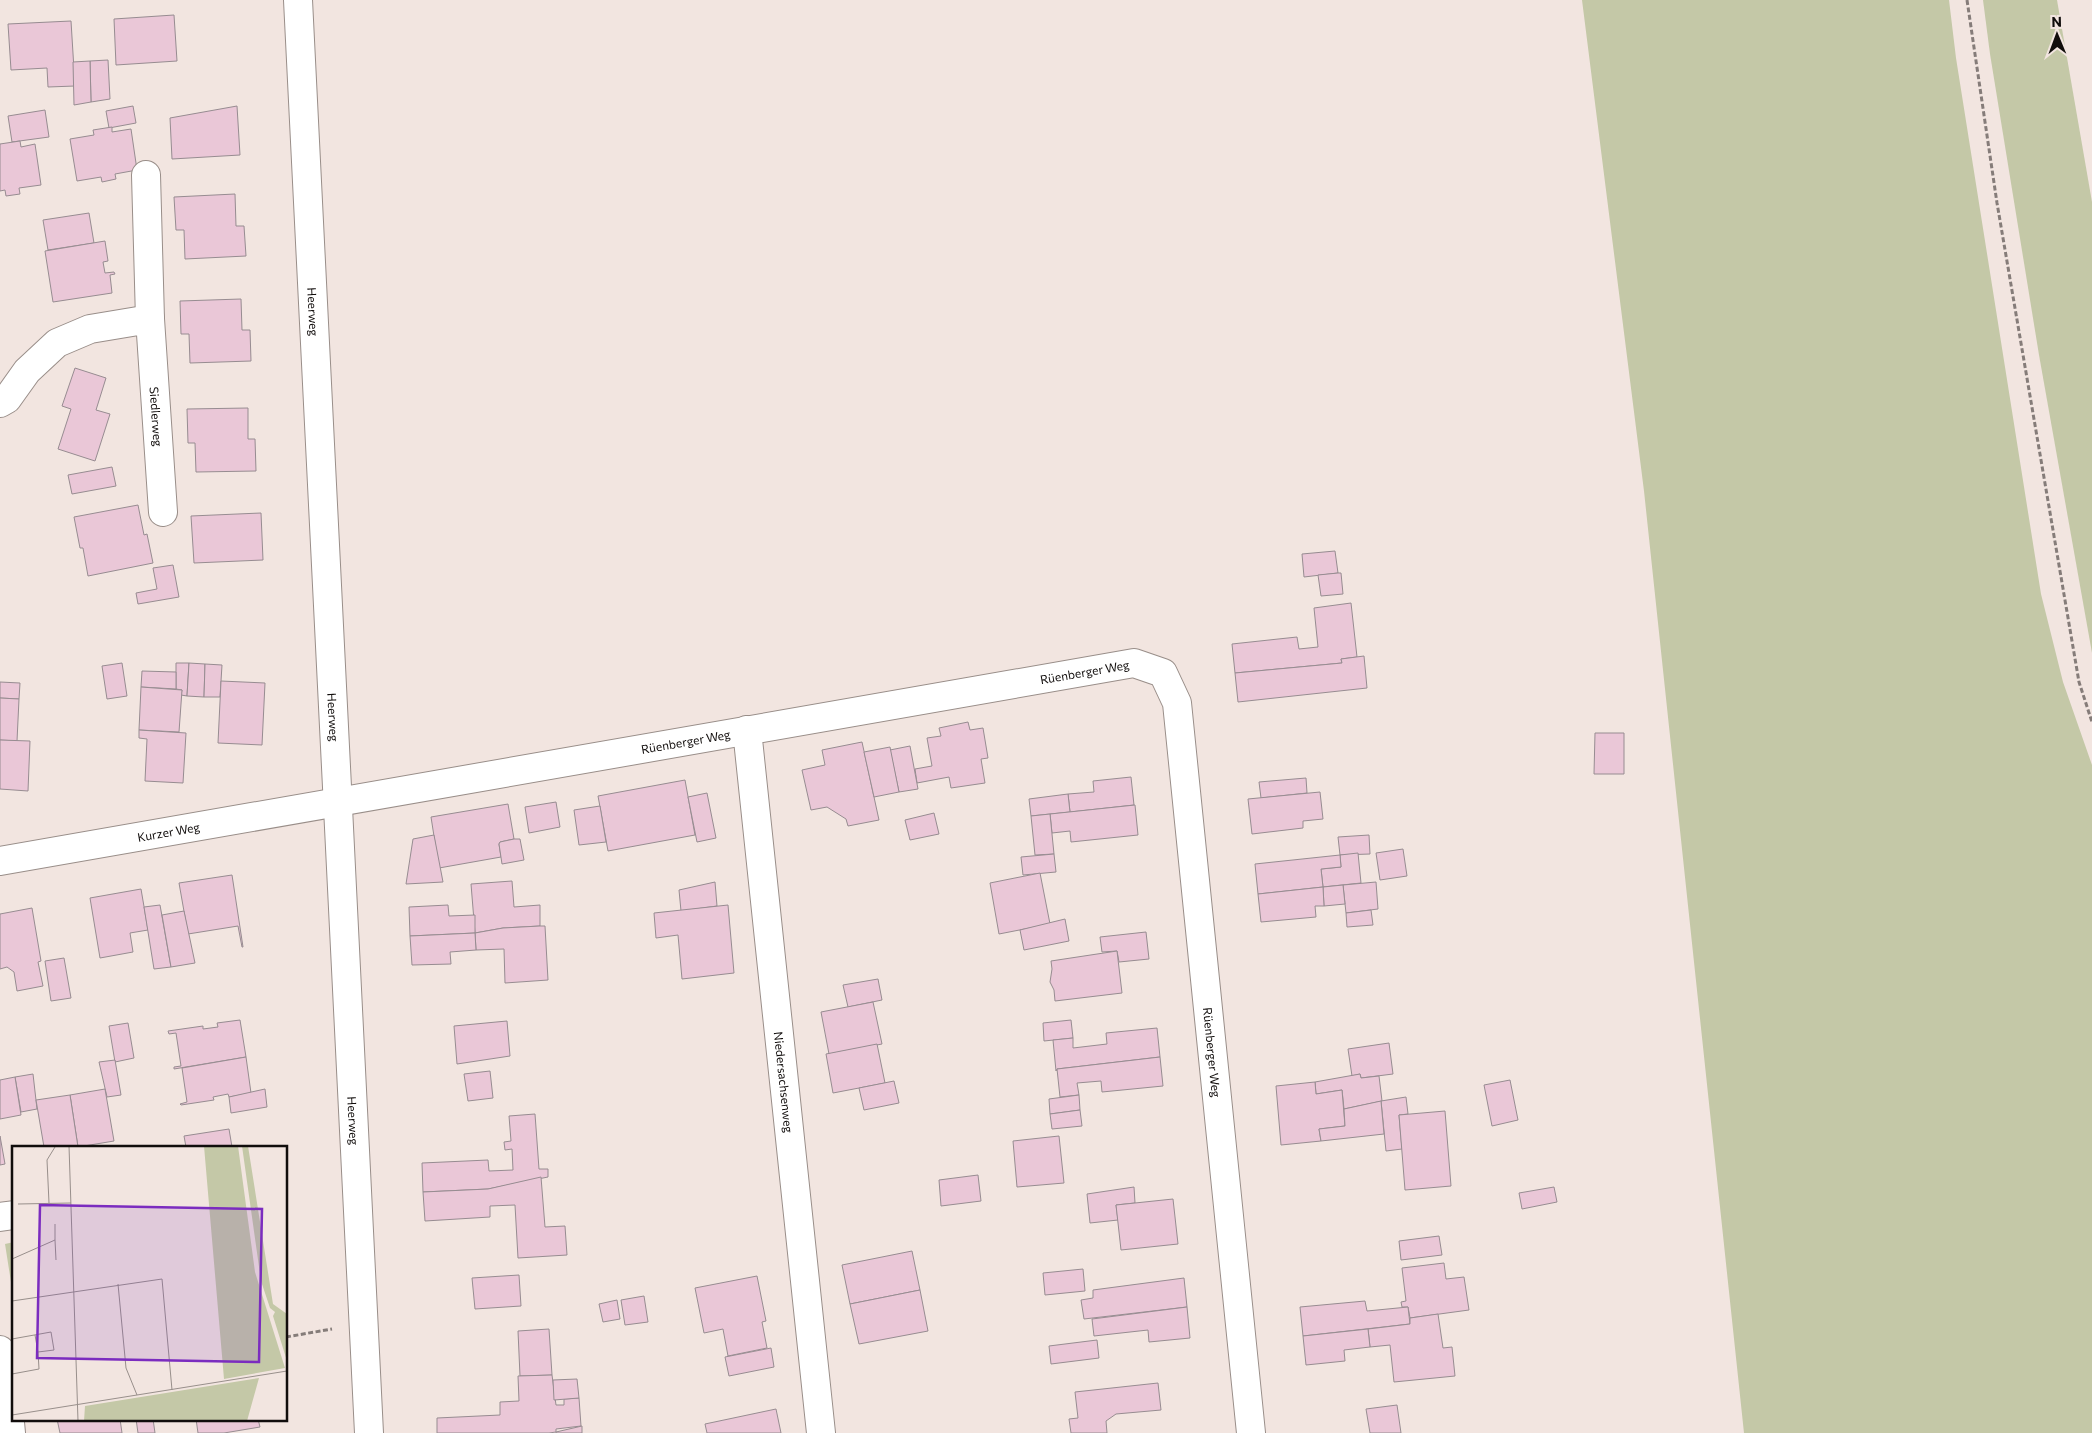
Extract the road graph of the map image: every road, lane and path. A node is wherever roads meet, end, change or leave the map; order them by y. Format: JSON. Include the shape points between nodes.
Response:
{"nodes":[{"id":1,"x":298,"y":0,"type":"edge"},
{"id":2,"x":1967,"y":0,"type":"edge"},
{"id":3,"x":146,"y":175,"type":"dead end"},
{"id":4,"x":150,"y":319,"type":"junction"},
{"id":5,"x":0,"y":403,"type":"edge"},
{"id":6,"x":163,"y":512,"type":"dead end"},
{"id":7,"x":2092,"y":722,"type":"edge"},
{"id":8,"x":747,"y":730,"type":"junction"},
{"id":9,"x":338,"y":802,"type":"junction"},
{"id":10,"x":0,"y":861,"type":"edge"},
{"id":11,"x":365,"y":1324,"type":"junction"},
{"id":12,"x":288,"y":1336,"type":"edge"},
{"id":13,"x":0,"y":1350,"type":"edge"},
{"id":14,"x":10,"y":1380,"type":"edge"},
{"id":15,"x":11,"y":1433,"type":"edge"},
{"id":16,"x":369,"y":1433,"type":"edge"},
{"id":17,"x":821,"y":1433,"type":"edge"},
{"id":18,"x":1251,"y":1433,"type":"edge"}],
"edges":[{"from":1,"to":9,"type":"street","name":"Heerweg"},
{"from":2,"to":7,"type":"path","via":[[1997,203],[2077,672]]},
{"from":3,"to":4,"type":"street","name":"Siedlerweg"},
{"from":4,"to":5,"type":"street","via":[[90,329],[57,343]]},
{"from":4,"to":6,"type":"street","name":"Siedlerweg"},
{"from":8,"to":9,"type":"street","name":"Rüenberger Weg"},
{"from":8,"to":17,"type":"street","name":"Niedersachsenweg"},
{"from":8,"to":18,"type":"street","name":"Rüenberger Weg","via":[[1134,663],[1163,673],[1177,703]]},
{"from":9,"to":10,"type":"street","name":"Kurzer Weg"},
{"from":9,"to":11,"type":"street","name":"Heerweg"},
{"from":11,"to":12,"type":"path"},
{"from":11,"to":16,"type":"street","name":"Heerweg"},
{"from":13,"to":14,"type":"street"},
{"from":14,"to":15,"type":"street"}]}
